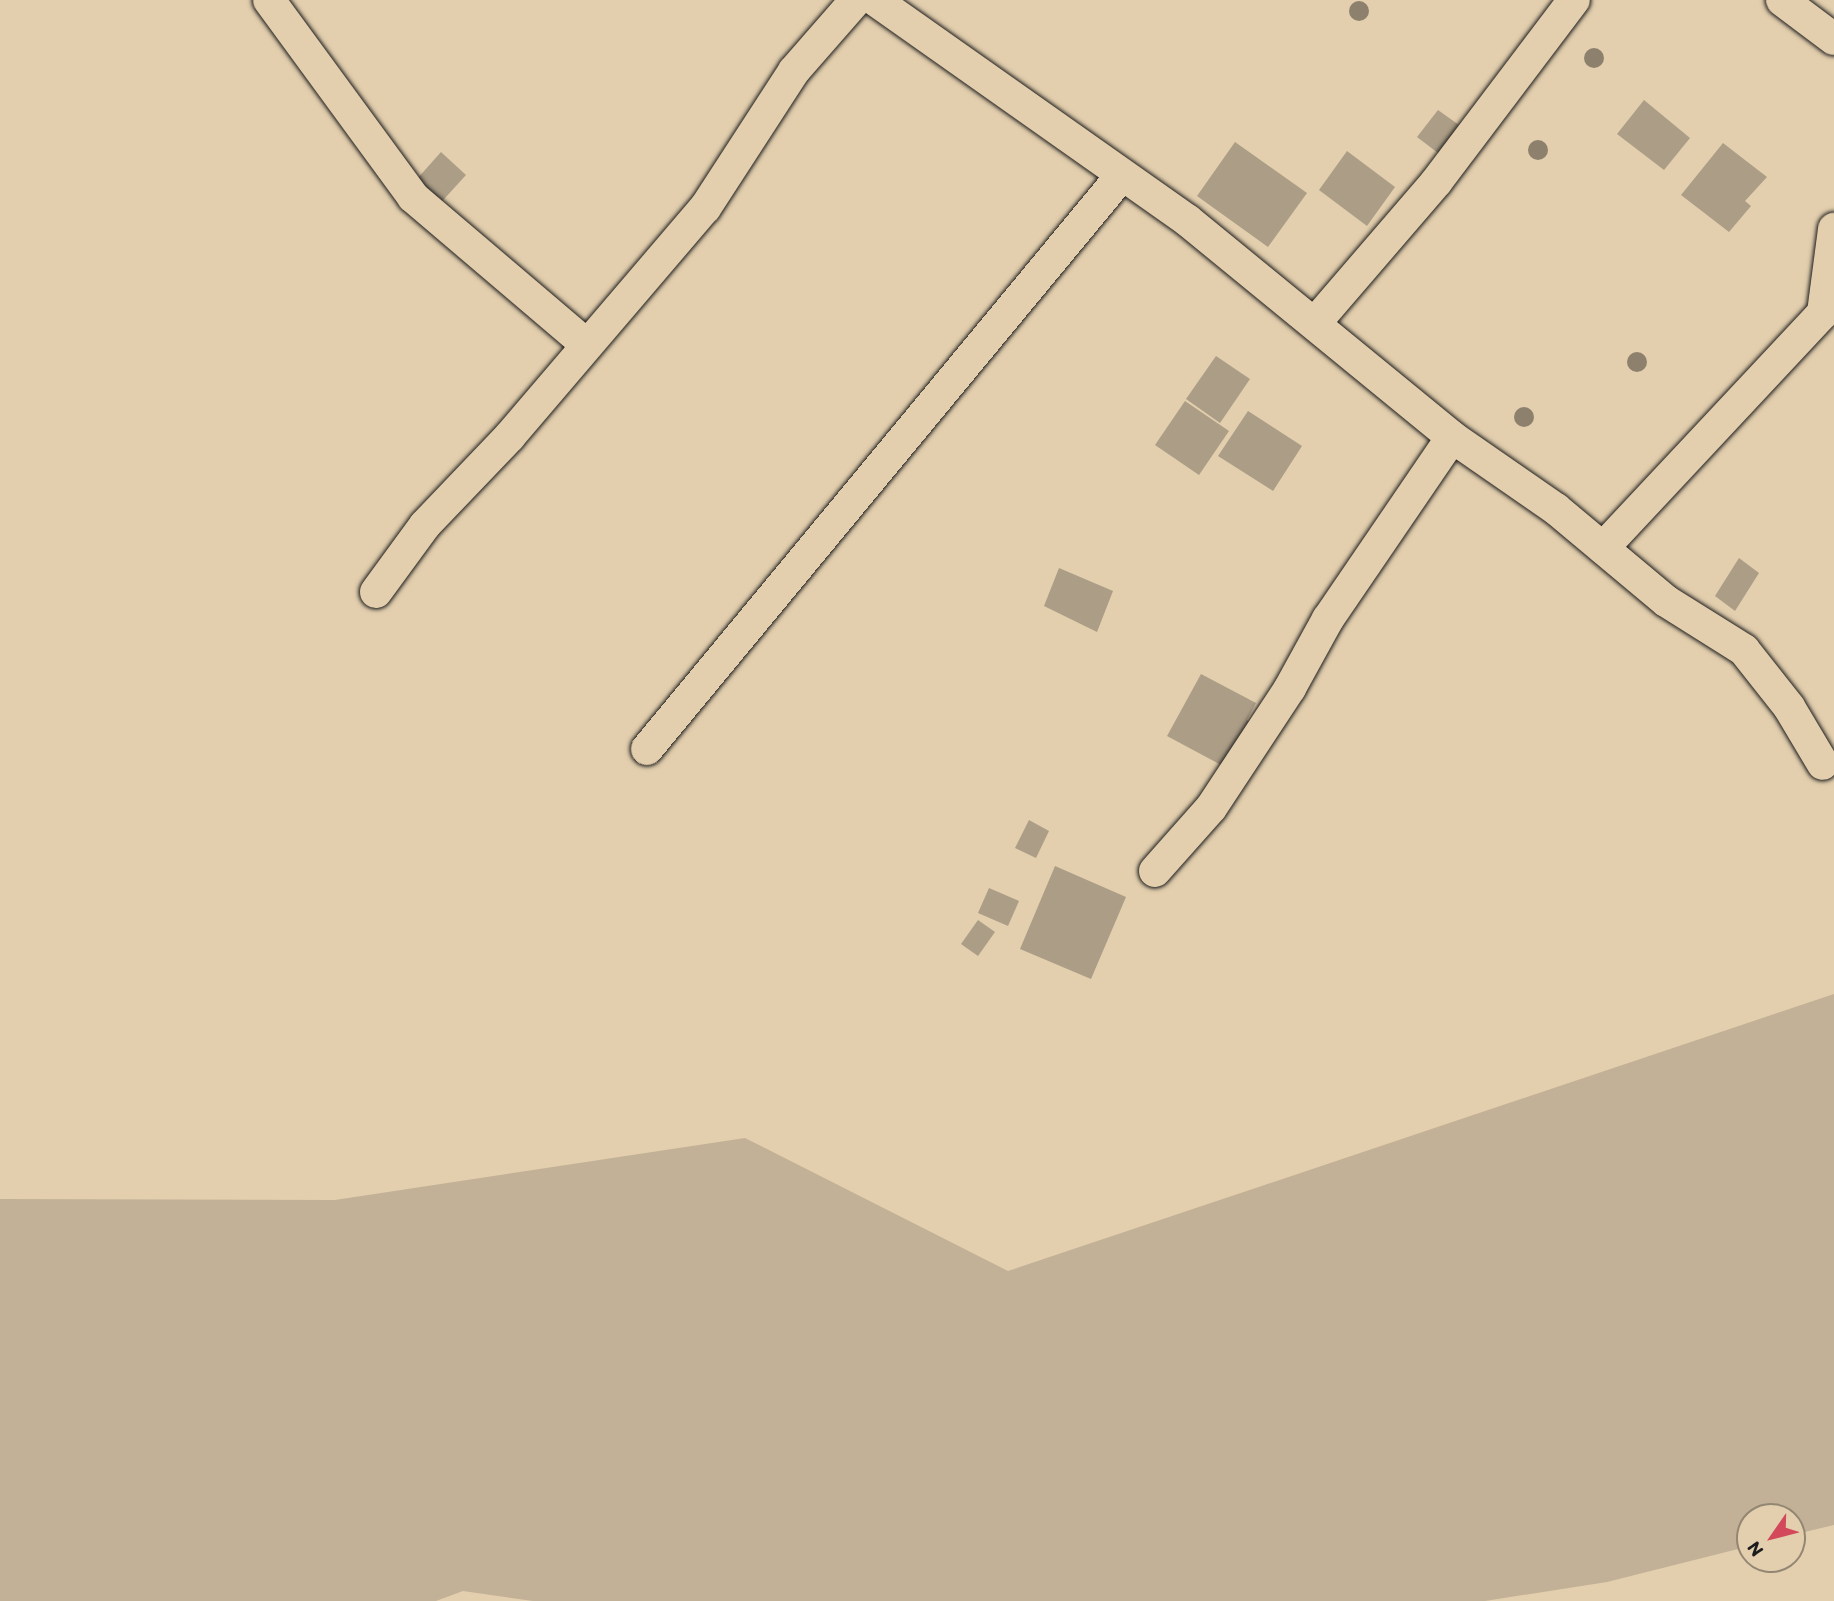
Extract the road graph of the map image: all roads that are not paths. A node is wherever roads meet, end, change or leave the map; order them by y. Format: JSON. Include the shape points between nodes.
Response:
{"nodes":[{"id":1,"x":269,"y":0,"type":"edge"},
{"id":2,"x":856,"y":0,"type":"edge"},
{"id":3,"x":875,"y":0,"type":"edge"},
{"id":4,"x":1574,"y":0,"type":"edge"},
{"id":5,"x":1782,"y":0,"type":"edge"},
{"id":6,"x":1834,"y":39,"type":"edge"},
{"id":7,"x":1122,"y":175,"type":"junction"},
{"id":8,"x":1834,"y":229,"type":"edge"},
{"id":9,"x":1315,"y":323,"type":"junction"},
{"id":10,"x":587,"y":345,"type":"junction"},
{"id":11,"x":1452,"y":437,"type":"junction"},
{"id":12,"x":1604,"y":548,"type":"junction"},
{"id":13,"x":376,"y":592,"type":"dead end"},
{"id":14,"x":647,"y":749,"type":"dead end"},
{"id":15,"x":1823,"y":765,"type":"dead end"},
{"id":16,"x":1155,"y":871,"type":"dead end"}],
"edges":[{"from":1,"to":10,"type":"street","via":[[413,197]]},
{"from":2,"to":10,"type":"street","via":[[794,71],[705,208]]},
{"from":3,"to":7,"type":"street"},
{"from":4,"to":9,"type":"street","via":[[1437,181]]},
{"from":5,"to":6,"type":"street"},
{"from":7,"to":9,"type":"street"},
{"from":7,"to":14,"type":"street"},
{"from":8,"to":12,"type":"street","via":[[1823,313]]},
{"from":9,"to":11,"type":"street"},
{"from":10,"to":13,"type":"street","via":[[425,525]]},
{"from":11,"to":12,"type":"street"},
{"from":11,"to":16,"type":"street","via":[[1328,619],[1290,688],[1211,808]]},
{"from":12,"to":15,"type":"street","via":[[1665,601],[1744,650],[1789,707]]}]}
